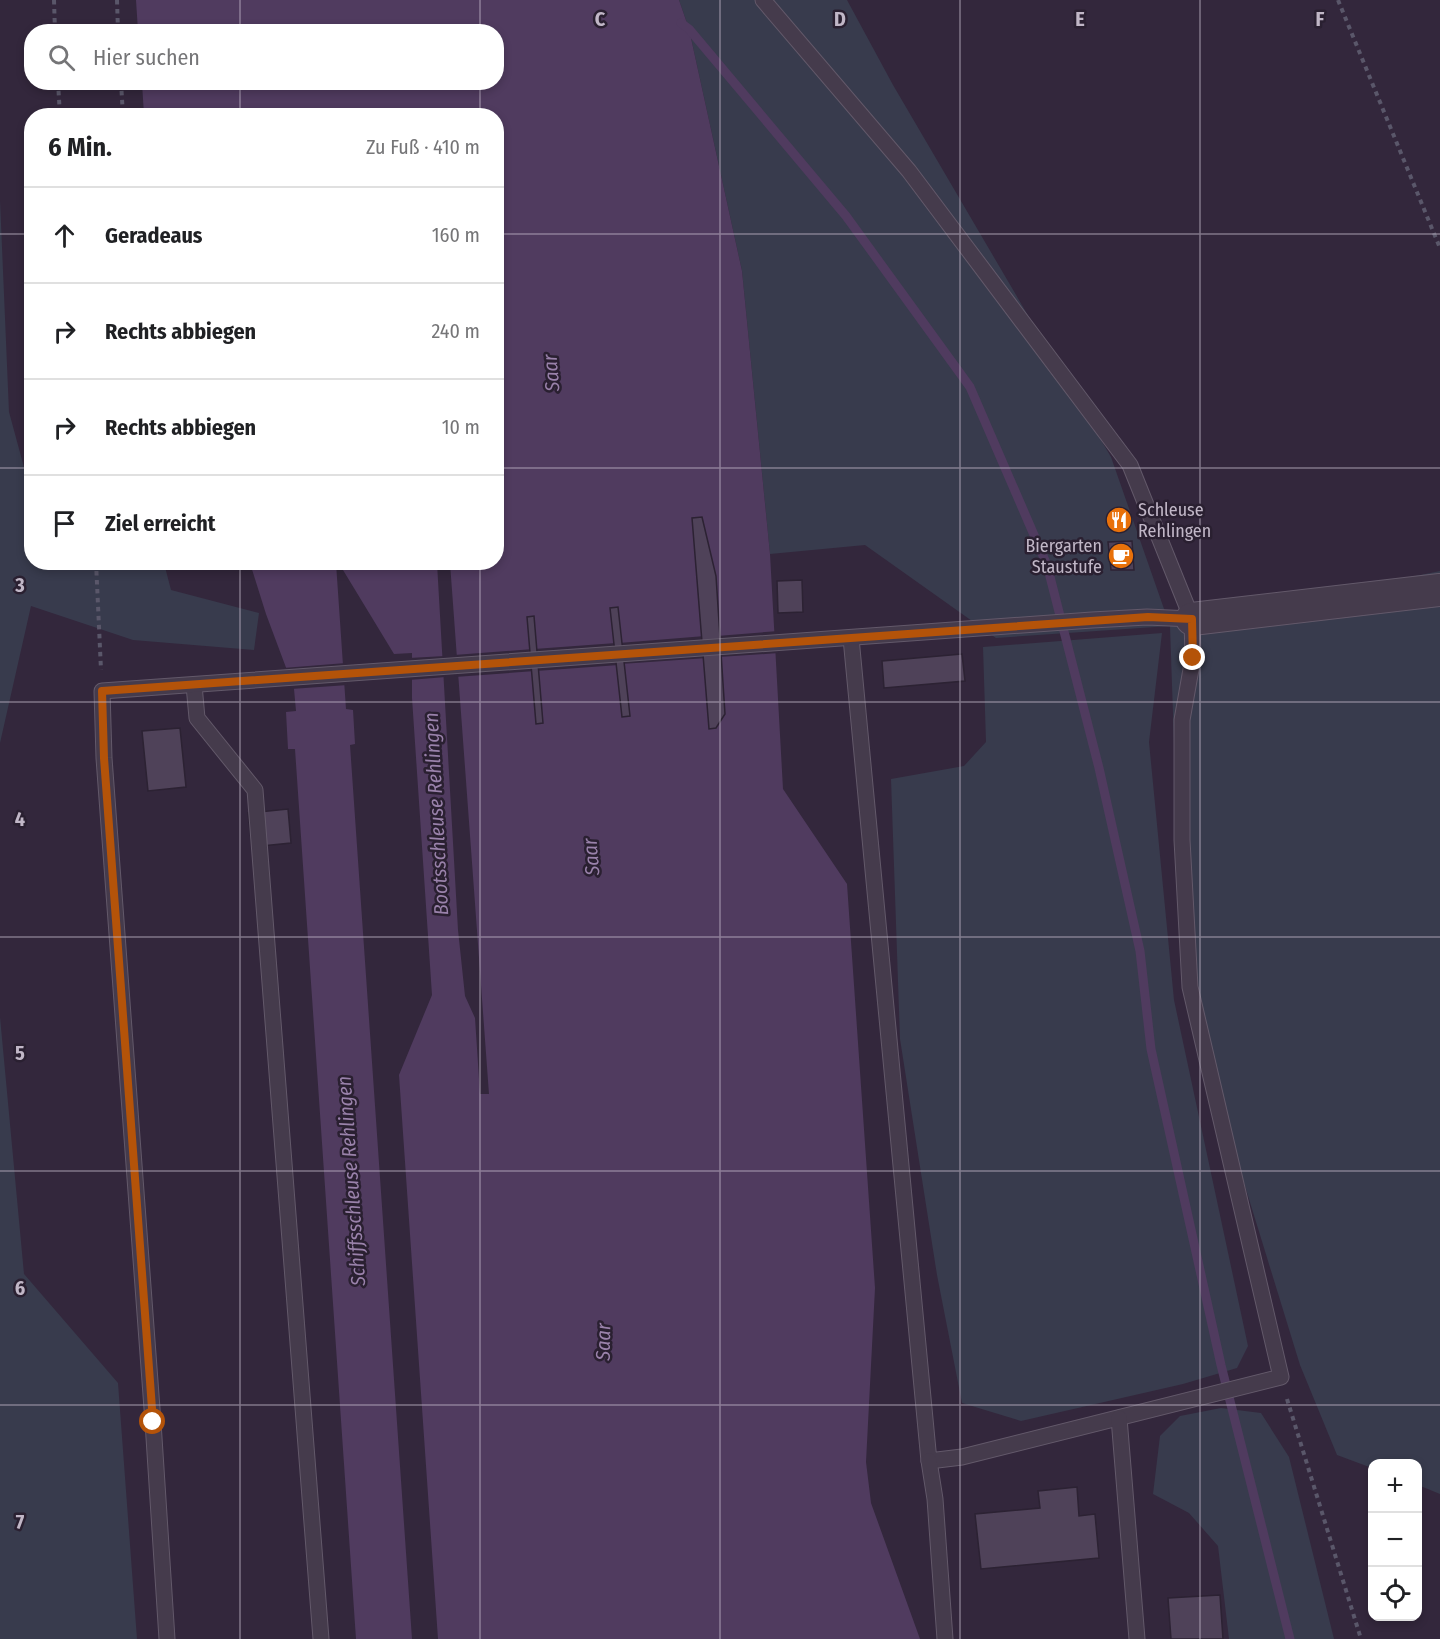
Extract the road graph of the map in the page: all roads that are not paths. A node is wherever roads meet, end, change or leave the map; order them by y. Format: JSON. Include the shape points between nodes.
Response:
{"nodes":[{"id":1,"x":763,"y":0,"type":"edge"},
{"id":2,"x":1440,"y":590,"type":"edge"},
{"id":3,"x":1192,"y":619,"type":"junction"},
{"id":4,"x":850,"y":638,"type":"junction"},
{"id":5,"x":194,"y":685,"type":"junction"},
{"id":6,"x":1119,"y":1418,"type":"junction"},
{"id":7,"x":929,"y":1461,"type":"junction"},
{"id":8,"x":167,"y":1639,"type":"edge"},
{"id":9,"x":321,"y":1639,"type":"edge"},
{"id":10,"x":945,"y":1639,"type":"edge"},
{"id":11,"x":1137,"y":1639,"type":"edge"}],
"edges":[{"from":1,"to":3,"type":"lane","via":[[909,171],[1130,465]]},
{"from":2,"to":3,"type":"street"},
{"from":3,"to":4,"type":"lane","via":[[1092,620]]},
{"from":3,"to":6,"type":"lane","via":[[1193,658],[1182,720],[1182,840],[1190,987],[1281,1377]]},
{"from":4,"to":5,"type":"lane"},
{"from":4,"to":7,"type":"lane"},
{"from":5,"to":8,"type":"lane","via":[[102,691]]},
{"from":5,"to":9,"type":"lane","via":[[197,718],[255,790]]},
{"from":6,"to":7,"type":"lane","via":[[962,1457]]},
{"from":6,"to":11,"type":"lane"},
{"from":7,"to":10,"type":"lane"}]}
